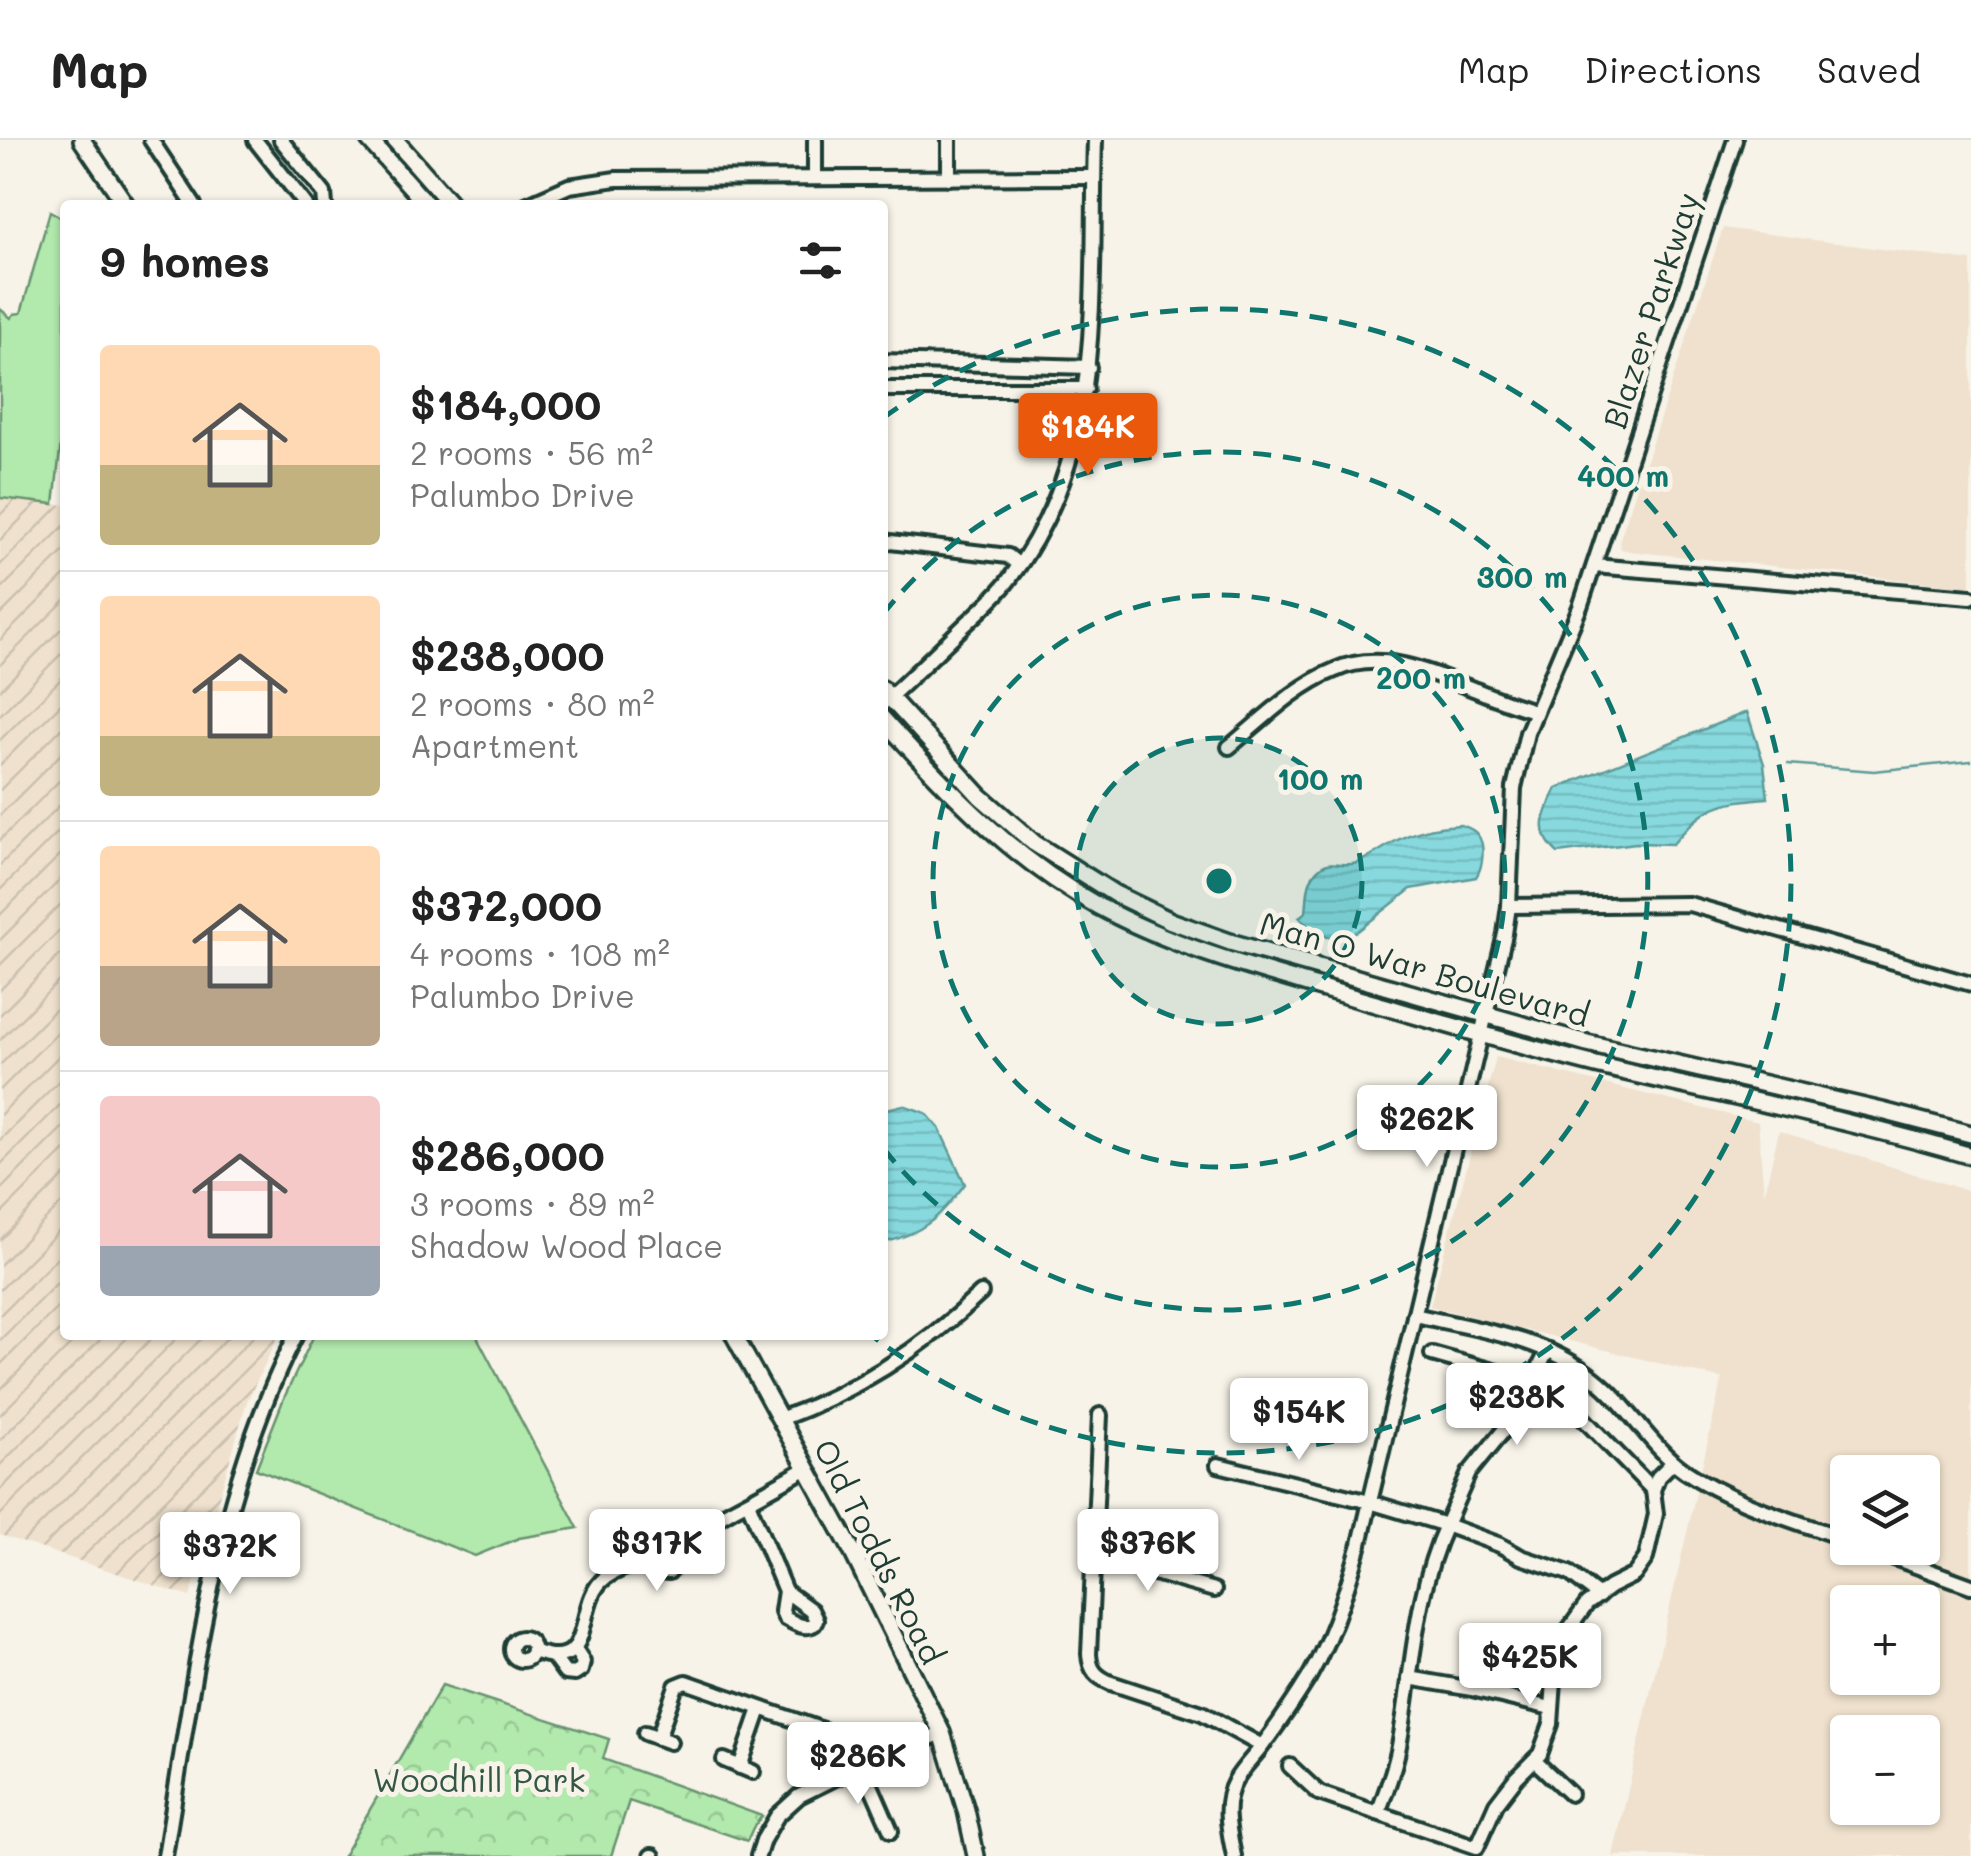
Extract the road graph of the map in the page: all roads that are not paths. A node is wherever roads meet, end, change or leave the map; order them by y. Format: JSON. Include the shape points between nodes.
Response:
{"nodes":[{"id":1,"x":82,"y":140,"type":"edge"},
{"id":2,"x":151,"y":140,"type":"edge"},
{"id":3,"x":254,"y":140,"type":"edge"},
{"id":4,"x":281,"y":140,"type":"edge"},
{"id":5,"x":370,"y":140,"type":"edge"},
{"id":6,"x":394,"y":140,"type":"edge"},
{"id":7,"x":816,"y":140,"type":"edge"},
{"id":8,"x":949,"y":140,"type":"edge"},
{"id":9,"x":1096,"y":140,"type":"edge"},
{"id":10,"x":1734,"y":140,"type":"edge"},
{"id":11,"x":292,"y":154,"type":"junction"},
{"id":12,"x":276,"y":167,"type":"junction"},
{"id":13,"x":1094,"y":177,"type":"junction"},
{"id":14,"x":815,"y":178,"type":"junction"},
{"id":15,"x":949,"y":178,"type":"junction"},
{"id":16,"x":123,"y":200,"type":"edge"},
{"id":17,"x":191,"y":200,"type":"edge"},
{"id":18,"x":302,"y":200,"type":"edge"},
{"id":19,"x":325,"y":200,"type":"edge"},
{"id":20,"x":423,"y":200,"type":"edge"},
{"id":21,"x":448,"y":200,"type":"edge"},
{"id":22,"x":537,"y":200,"type":"edge"},
{"id":23,"x":888,"y":361,"type":"edge"},
{"id":24,"x":1088,"y":367,"type":"junction"},
{"id":25,"x":888,"y":389,"type":"edge"},
{"id":26,"x":1086,"y":389,"type":"junction"},
{"id":27,"x":888,"y":542,"type":"edge"},
{"id":28,"x":1019,"y":566,"type":"junction"},
{"id":29,"x":1594,"y":566,"type":"junction"},
{"id":30,"x":1971,"y":597,"type":"edge"},
{"id":31,"x":888,"y":694,"type":"edge"},
{"id":32,"x":888,"y":700,"type":"edge"},
{"id":33,"x":1534,"y":711,"type":"junction"},
{"id":34,"x":888,"y":725,"type":"edge"},
{"id":35,"x":1229,"y":747,"type":"dead end"},
{"id":36,"x":1509,"y":906,"type":"junction"},
{"id":37,"x":1971,"y":984,"type":"edge"},
{"id":38,"x":1484,"y":1015,"type":"junction"},
{"id":39,"x":1481,"y":1034,"type":"junction"},
{"id":40,"x":1971,"y":1134,"type":"edge"},
{"id":41,"x":1971,"y":1156,"type":"edge"},
{"id":42,"x":980,"y":1292,"type":"dead end"},
{"id":43,"x":1414,"y":1315,"type":"junction"},
{"id":44,"x":294,"y":1340,"type":"edge"},
{"id":45,"x":737,"y":1340,"type":"edge"},
{"id":46,"x":1548,"y":1350,"type":"junction"},
{"id":47,"x":1432,"y":1354,"type":"dead end"},
{"id":48,"x":1532,"y":1382,"type":"junction"},
{"id":49,"x":1100,"y":1415,"type":"dead end"},
{"id":50,"x":780,"y":1419,"type":"junction"},
{"id":51,"x":1674,"y":1462,"type":"junction"},
{"id":52,"x":1218,"y":1465,"type":"dead end"},
{"id":53,"x":807,"y":1468,"type":"junction"},
{"id":54,"x":1653,"y":1490,"type":"junction"},
{"id":55,"x":748,"y":1502,"type":"junction"},
{"id":56,"x":1370,"y":1502,"type":"junction"},
{"id":57,"x":1446,"y":1525,"type":"junction"},
{"id":58,"x":1830,"y":1534,"type":"edge"},
{"id":59,"x":671,"y":1548,"type":"junction"},
{"id":60,"x":1094,"y":1556,"type":"junction"},
{"id":61,"x":650,"y":1559,"type":"junction"},
{"id":62,"x":1913,"y":1565,"type":"edge"},
{"id":63,"x":1971,"y":1586,"type":"edge"},
{"id":64,"x":786,"y":1590,"type":"dead end"},
{"id":65,"x":1214,"y":1590,"type":"dead end"},
{"id":66,"x":1598,"y":1596,"type":"junction"},
{"id":67,"x":574,"y":1648,"type":"junction"},
{"id":68,"x":533,"y":1652,"type":"dead end"},
{"id":69,"x":554,"y":1658,"type":"junction"},
{"id":70,"x":1409,"y":1678,"type":"junction"},
{"id":71,"x":1551,"y":1708,"type":"junction"},
{"id":72,"x":760,"y":1710,"type":"junction"},
{"id":73,"x":942,"y":1733,"type":"junction"},
{"id":74,"x":658,"y":1738,"type":"dead end"},
{"id":75,"x":1262,"y":1746,"type":"junction"},
{"id":76,"x":724,"y":1760,"type":"dead end"},
{"id":77,"x":1534,"y":1760,"type":"junction"},
{"id":78,"x":863,"y":1766,"type":"junction"},
{"id":79,"x":1290,"y":1766,"type":"dead end"},
{"id":80,"x":1570,"y":1794,"type":"dead end"},
{"id":81,"x":1378,"y":1813,"type":"junction"},
{"id":82,"x":891,"y":1831,"type":"dead end"},
{"id":83,"x":166,"y":1856,"type":"edge"},
{"id":84,"x":758,"y":1856,"type":"edge"},
{"id":85,"x":976,"y":1856,"type":"edge"},
{"id":86,"x":1234,"y":1856,"type":"edge"}],
"edges":[{"from":1,"to":16,"type":"main road"},
{"from":2,"to":17,"type":"street"},
{"from":3,"to":12,"type":"street"},
{"from":4,"to":11,"type":"street"},
{"from":5,"to":20,"type":"main road"},
{"from":6,"to":21,"type":"main road"},
{"from":7,"to":14,"type":"street"},
{"from":8,"to":15,"type":"street"},
{"from":9,"to":13,"type":"street"},
{"from":10,"to":29,"type":"street","name":"Blazer Parkway"},
{"from":11,"to":12,"type":"street"},
{"from":11,"to":19,"type":"street"},
{"from":12,"to":18,"type":"street"},
{"from":13,"to":15,"type":"street"},
{"from":13,"to":24,"type":"street"},
{"from":14,"to":15,"type":"street"},
{"from":14,"to":22,"type":"street","via":[[598,180]]},
{"from":23,"to":24,"type":"street"},
{"from":24,"to":26,"type":"street"},
{"from":25,"to":26,"type":"street"},
{"from":26,"to":28,"type":"street","via":[[1065,479]]},
{"from":27,"to":28,"type":"street","via":[[1008,556]]},
{"from":28,"to":31,"type":"street","via":[[1000,592]]},
{"from":29,"to":30,"type":"street"},
{"from":29,"to":33,"type":"street","name":"Blazer Parkway"},
{"from":32,"to":38,"type":"main road","name":"Man O War Boulevard","via":[[1013,826],[1115,894],[1230,942]]},
{"from":33,"to":35,"type":"street","via":[[1418,668],[1358,664],[1303,688]]},
{"from":33,"to":36,"type":"street","name":"Blazer Parkway","via":[[1514,788]]},
{"from":34,"to":39,"type":"main road","name":"Man O War Boulevard","via":[[1001,840],[1096,905],[1220,958]]},
{"from":36,"to":37,"type":"street","via":[[1689,904]]},
{"from":36,"to":38,"type":"street","name":"Blazer Parkway"},
{"from":38,"to":39,"type":"street","name":"Blazer Parkway"},
{"from":38,"to":40,"type":"main road","name":"Man O War Boulevard"},
{"from":39,"to":41,"type":"main road","name":"Man O War Boulevard"},
{"from":39,"to":43,"type":"street","name":"Blazer Parkway"},
{"from":42,"to":50,"type":"street","via":[[889,1366]]},
{"from":43,"to":46,"type":"street"},
{"from":43,"to":56,"type":"street","name":"Blazer Parkway"},
{"from":44,"to":83,"type":"street","via":[[225,1522]]},
{"from":45,"to":50,"type":"main road","name":"Old Todds Road"},
{"from":46,"to":48,"type":"street"},
{"from":46,"to":51,"type":"street","via":[[1594,1377]]},
{"from":47,"to":48,"type":"street"},
{"from":48,"to":54,"type":"street","via":[[1566,1401]]},
{"from":48,"to":57,"type":"street","via":[[1470,1474]]},
{"from":49,"to":60,"type":"street"},
{"from":50,"to":53,"type":"main road","name":"Old Todds Road"},
{"from":51,"to":54,"type":"street"},
{"from":51,"to":58,"type":"street","via":[[1723,1493]]},
{"from":52,"to":56,"type":"street"},
{"from":53,"to":55,"type":"street"},
{"from":53,"to":73,"type":"main road","name":"Old Todds Road"},
{"from":54,"to":66,"type":"street","via":[[1656,1514],[1646,1558],[1634,1575]]},
{"from":55,"to":59,"type":"street"},
{"from":55,"to":64,"type":"street"},
{"from":56,"to":57,"type":"street"},
{"from":56,"to":75,"type":"street","name":"Blazer Parkway","via":[[1336,1619],[1302,1689]]},
{"from":57,"to":66,"type":"street","via":[[1569,1573]]},
{"from":57,"to":70,"type":"street","via":[[1418,1616]]},
{"from":59,"to":61,"type":"street"},
{"from":59,"to":61,"type":"street","via":[[676,1564],[669,1572],[658,1572]]},
{"from":60,"to":65,"type":"street"},
{"from":60,"to":75,"type":"street","via":[[1092,1671],[1202,1713]]},
{"from":61,"to":67,"type":"street","via":[[598,1584]]},
{"from":62,"to":63,"type":"street"},
{"from":66,"to":71,"type":"street","via":[[1566,1633]]},
{"from":67,"to":69,"type":"street"},
{"from":67,"to":69,"type":"street","via":[[583,1662],[576,1674],[565,1673]]},
{"from":68,"to":69,"type":"street"},
{"from":70,"to":71,"type":"street"},
{"from":70,"to":81,"type":"street","via":[[1399,1750]]},
{"from":71,"to":77,"type":"street"},
{"from":72,"to":74,"type":"street","via":[[680,1683]]},
{"from":72,"to":76,"type":"street","via":[[746,1769]]},
{"from":72,"to":78,"type":"street","via":[[835,1736]]},
{"from":73,"to":78,"type":"street"},
{"from":73,"to":85,"type":"main road","name":"Old Todds Road"},
{"from":75,"to":86,"type":"street","name":"Blazer Parkway","via":[[1235,1781],[1228,1803]]},
{"from":77,"to":80,"type":"street"},
{"from":77,"to":81,"type":"street","via":[[1496,1804],[1477,1847]]},
{"from":78,"to":82,"type":"street"},
{"from":78,"to":84,"type":"street","via":[[787,1806]]},
{"from":79,"to":81,"type":"street","via":[[1320,1793]]}]}
